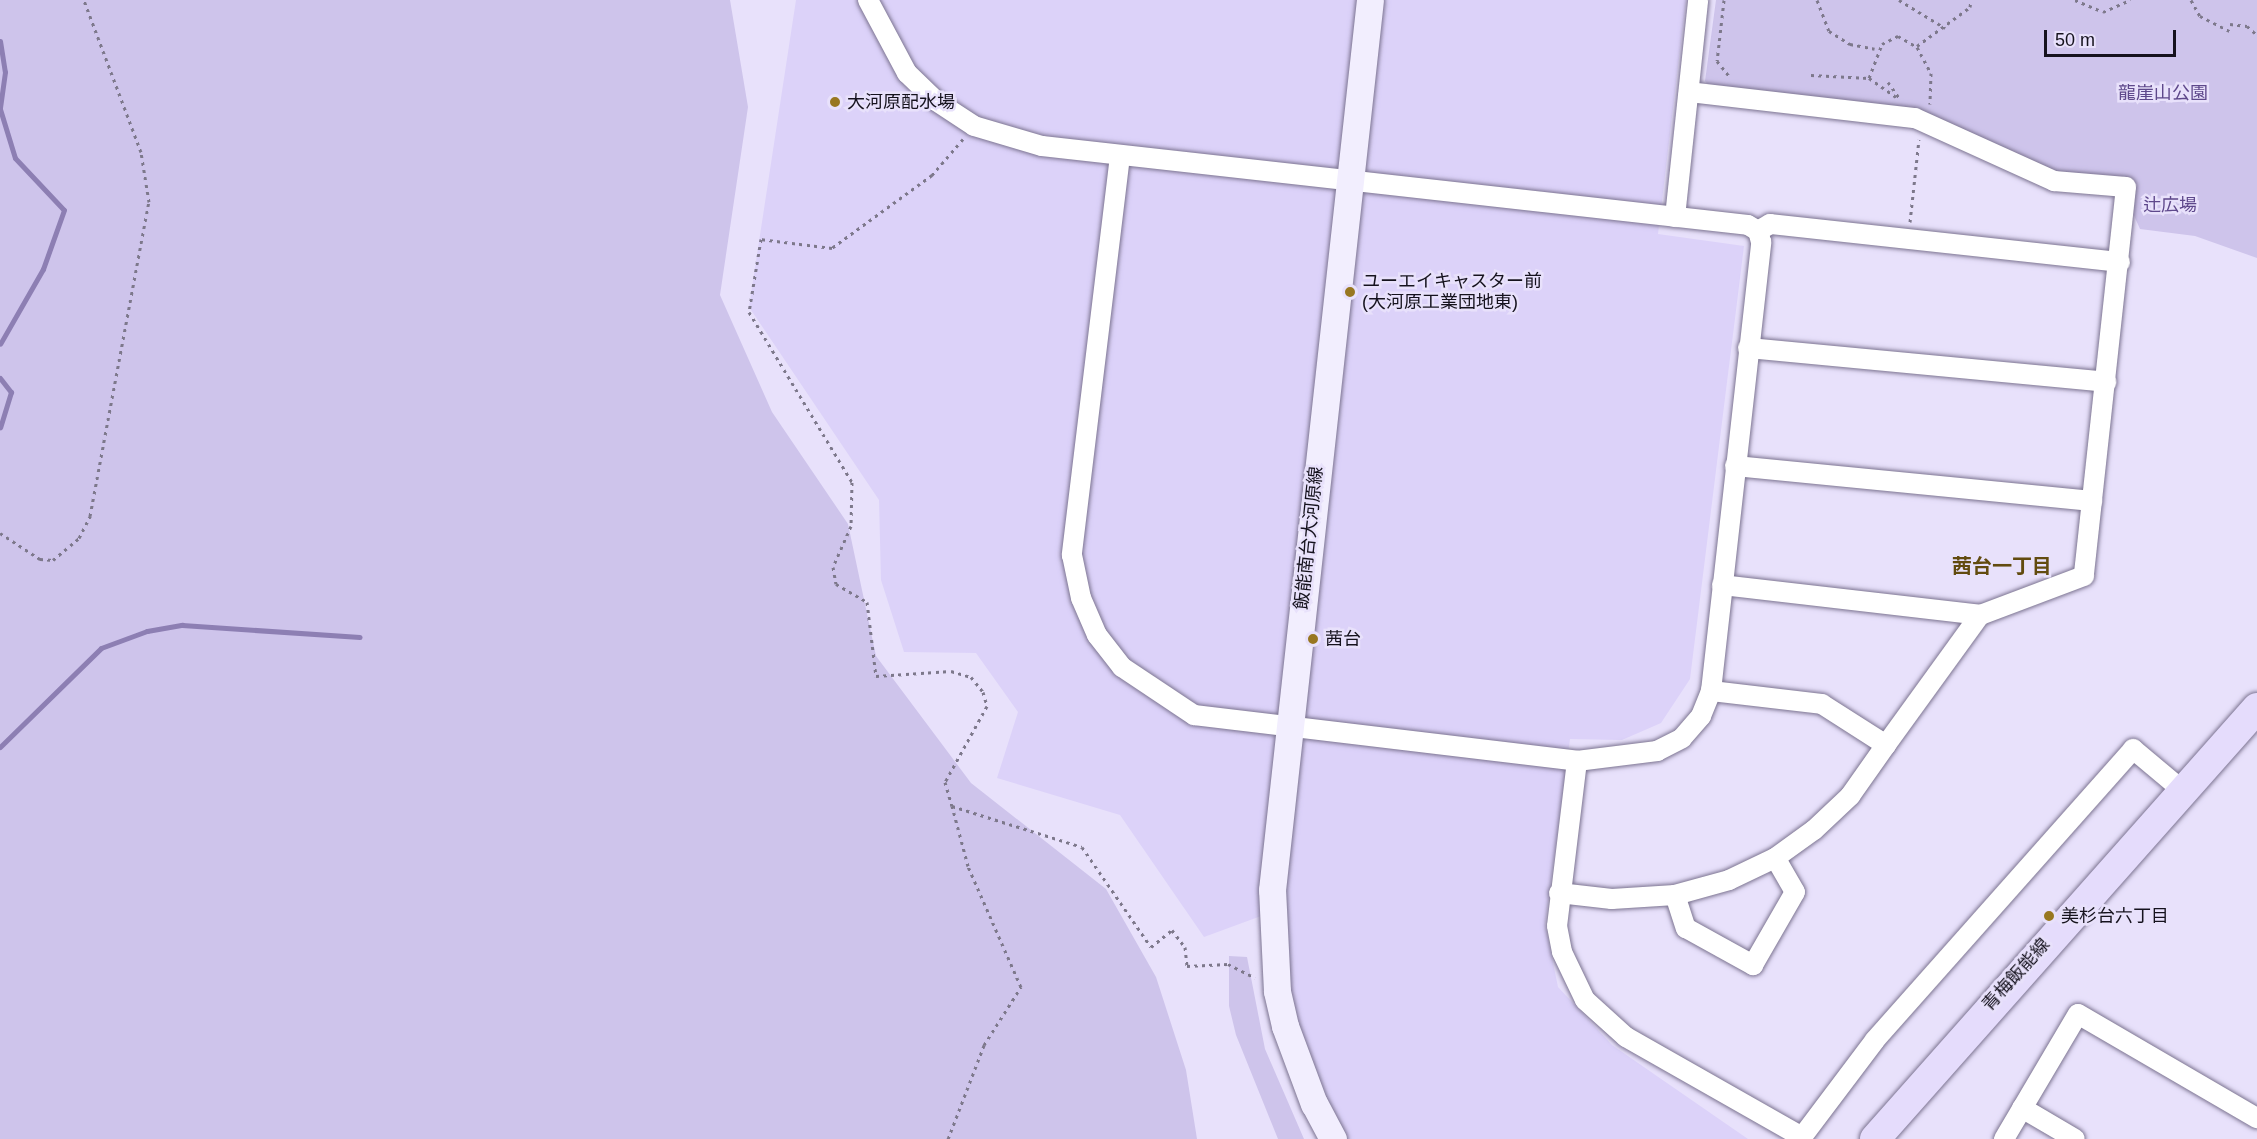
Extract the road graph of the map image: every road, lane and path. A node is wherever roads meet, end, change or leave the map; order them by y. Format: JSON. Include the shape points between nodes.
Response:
{"nodes":[{"id":1,"x":84,"y":0,"type":"edge"},
{"id":2,"x":868,"y":0,"type":"edge"},
{"id":3,"x":1370,"y":0,"type":"edge"},
{"id":4,"x":1698,"y":0,"type":"edge"},
{"id":5,"x":1724,"y":0,"type":"edge"},
{"id":6,"x":1817,"y":0,"type":"edge"},
{"id":7,"x":1899,"y":0,"type":"edge"},
{"id":8,"x":1971,"y":0,"type":"edge"},
{"id":9,"x":2076,"y":0,"type":"edge"},
{"id":10,"x":2130,"y":0,"type":"edge"},
{"id":11,"x":2191,"y":0,"type":"edge"},
{"id":12,"x":2230,"y":24,"type":"dead end"},
{"id":13,"x":1945,"y":28,"type":"junction"},
{"id":14,"x":2229,"y":31,"type":"dead end"},
{"id":15,"x":2257,"y":35,"type":"edge"},
{"id":16,"x":1917,"y":47,"type":"junction"},
{"id":17,"x":1875,"y":49,"type":"dead end"},
{"id":18,"x":1710,"y":60,"type":"dead end"},
{"id":19,"x":1717,"y":61,"type":"junction"},
{"id":20,"x":1811,"y":75,"type":"dead end"},
{"id":21,"x":1732,"y":77,"type":"dead end"},
{"id":22,"x":1869,"y":78,"type":"junction"},
{"id":23,"x":1884,"y":85,"type":"junction"},
{"id":24,"x":1689,"y":92,"type":"junction"},
{"id":25,"x":1892,"y":93,"type":"dead end"},
{"id":26,"x":1900,"y":101,"type":"dead end"},
{"id":27,"x":1926,"y":113,"type":"junction"},
{"id":28,"x":974,"y":126,"type":"junction"},
{"id":29,"x":1120,"y":156,"type":"junction"},
{"id":30,"x":1348,"y":182,"type":"junction"},
{"id":31,"x":1675,"y":217,"type":"junction"},
{"id":32,"x":1758,"y":231,"type":"junction"},
{"id":33,"x":1908,"y":239,"type":"junction"},
{"id":34,"x":2120,"y":262,"type":"junction"},
{"id":35,"x":1748,"y":348,"type":"junction"},
{"id":36,"x":2106,"y":382,"type":"junction"},
{"id":37,"x":1735,"y":466,"type":"junction"},
{"id":38,"x":2092,"y":501,"type":"junction"},
{"id":39,"x":0,"y":532,"type":"edge"},
{"id":40,"x":1722,"y":585,"type":"junction"},
{"id":41,"x":1980,"y":615,"type":"junction"},
{"id":42,"x":1711,"y":691,"type":"junction"},
{"id":43,"x":2257,"y":708,"type":"edge"},
{"id":44,"x":1289,"y":723,"type":"junction"},
{"id":45,"x":1886,"y":745,"type":"junction"},
{"id":46,"x":1577,"y":761,"type":"junction"},
{"id":47,"x":2183,"y":792,"type":"junction"},
{"id":48,"x":952,"y":806,"type":"junction"},
{"id":49,"x":1775,"y":858,"type":"junction"},
{"id":50,"x":1559,"y":893,"type":"junction"},
{"id":51,"x":1675,"y":895,"type":"junction"},
{"id":52,"x":1228,"y":964,"type":"dead end"},
{"id":53,"x":2022,"y":1108,"type":"junction"},
{"id":54,"x":2257,"y":1118,"type":"edge"},
{"id":55,"x":1880,"y":1138,"type":"edge"},
{"id":56,"x":948,"y":1139,"type":"edge"},
{"id":57,"x":1333,"y":1139,"type":"edge"},
{"id":58,"x":2004,"y":1139,"type":"edge"},
{"id":59,"x":2075,"y":1139,"type":"edge"}],
"edges":[{"from":1,"to":39,"type":"path","via":[[141,152],[148,202],[90,516],[79,538],[53,560],[40,559]]},
{"from":2,"to":28,"type":"street","via":[[907,73],[936,101]]},
{"from":3,"to":30,"type":"street","name":"飯能南台大河原線"},
{"from":4,"to":24,"type":"street"},
{"from":5,"to":19,"type":"path"},
{"from":6,"to":17,"type":"path","via":[[1829,31],[1850,44]]},
{"from":7,"to":13,"type":"path"},
{"from":8,"to":13,"type":"path","via":[[1970,7]]},
{"from":9,"to":10,"type":"path","via":[[2103,12]]},
{"from":11,"to":14,"type":"path","via":[[2200,16]]},
{"from":12,"to":15,"type":"path","via":[[2247,26]]},
{"from":13,"to":16,"type":"path"},
{"from":16,"to":22,"type":"path","via":[[1898,36],[1882,44]]},
{"from":16,"to":27,"type":"path","via":[[1932,78],[1927,84]]},
{"from":18,"to":19,"type":"path"},
{"from":19,"to":21,"type":"path"},
{"from":20,"to":22,"type":"path"},
{"from":22,"to":23,"type":"path"},
{"from":23,"to":25,"type":"path"},
{"from":23,"to":26,"type":"path","via":[[1889,81]]},
{"from":24,"to":27,"type":"street"},
{"from":24,"to":31,"type":"street"},
{"from":27,"to":33,"type":"path"},
{"from":27,"to":34,"type":"street","via":[[2054,181],[2126,187]]},
{"from":28,"to":29,"type":"street","via":[[1042,146]]},
{"from":28,"to":48,"type":"path","via":[[932,175],[831,248],[761,239],[749,312],[852,482],[851,526],[833,567],[836,584],[860,596],[871,612],[876,676],[951,670],[971,677],[983,692],[987,706],[945,782]]},
{"from":29,"to":30,"type":"street"},
{"from":29,"to":44,"type":"street","via":[[1072,555],[1081,598],[1097,635],[1122,667],[1161,697],[1194,715]]},
{"from":30,"to":31,"type":"street"},
{"from":30,"to":44,"type":"street","name":"飯能南台大河原線"},
{"from":31,"to":32,"type":"street","via":[[1748,225]]},
{"from":32,"to":33,"type":"street","via":[[1770,224]]},
{"from":32,"to":35,"type":"street"},
{"from":33,"to":34,"type":"street"},
{"from":34,"to":36,"type":"street"},
{"from":35,"to":36,"type":"street"},
{"from":35,"to":37,"type":"street"},
{"from":36,"to":38,"type":"street"},
{"from":37,"to":38,"type":"street"},
{"from":37,"to":40,"type":"street"},
{"from":38,"to":41,"type":"street","via":[[2084,576]]},
{"from":40,"to":41,"type":"street"},
{"from":40,"to":42,"type":"street"},
{"from":41,"to":45,"type":"street"},
{"from":42,"to":45,"type":"street","via":[[1822,704]]},
{"from":42,"to":46,"type":"street","via":[[1701,716],[1682,738],[1657,751]]},
{"from":43,"to":47,"type":"main road","name":"青梅飯能線"},
{"from":44,"to":46,"type":"street"},
{"from":44,"to":57,"type":"street","name":"飯能南台大河原線","via":[[1272,890],[1276,990],[1299,1068]]},
{"from":45,"to":49,"type":"street","via":[[1850,796]]},
{"from":46,"to":50,"type":"street"},
{"from":47,"to":50,"type":"street","via":[[2133,749],[1875,1040],[1802,1137],[1603,1018],[1585,1000],[1562,952]]},
{"from":47,"to":55,"type":"main road","name":"青梅飯能線"},
{"from":48,"to":52,"type":"path","via":[[1082,847],[1151,947],[1172,930],[1185,947],[1187,966]]},
{"from":48,"to":56,"type":"path","via":[[968,866],[1021,987],[984,1045]]},
{"from":49,"to":51,"type":"street","via":[[1728,880]]},
{"from":49,"to":51,"type":"street","via":[[1796,892],[1753,965],[1686,928]]},
{"from":50,"to":51,"type":"street","via":[[1612,898]]},
{"from":53,"to":54,"type":"street","via":[[2078,1014]]},
{"from":53,"to":58,"type":"street"},
{"from":53,"to":59,"type":"street"}]}
